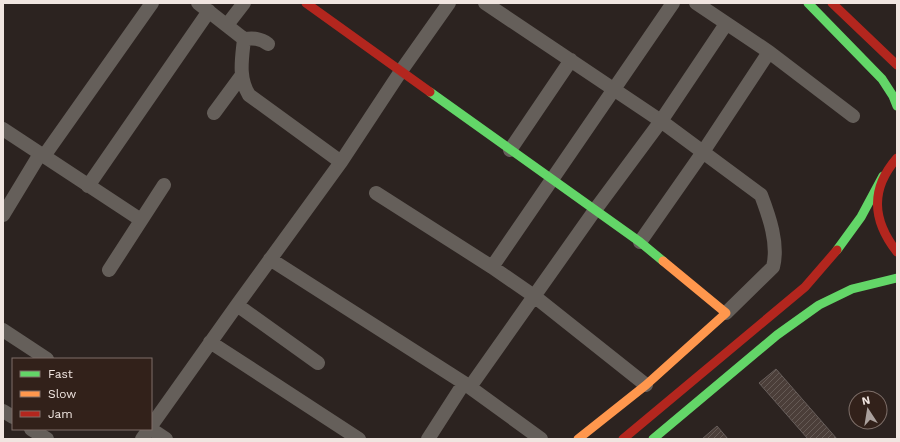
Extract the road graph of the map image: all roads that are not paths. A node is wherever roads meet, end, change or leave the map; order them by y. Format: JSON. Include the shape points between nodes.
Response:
{"nodes":[{"id":1,"x":152,"y":3,"type":"edge"},
{"id":2,"x":244,"y":3,"type":"edge"},
{"id":3,"x":306,"y":3,"type":"edge"},
{"id":4,"x":449,"y":3,"type":"edge"},
{"id":5,"x":485,"y":3,"type":"edge"},
{"id":6,"x":673,"y":3,"type":"edge"},
{"id":7,"x":696,"y":3,"type":"edge"},
{"id":8,"x":808,"y":3,"type":"edge"},
{"id":9,"x":832,"y":3,"type":"edge"},
{"id":10,"x":204,"y":7,"type":"edge"},
{"id":11,"x":726,"y":24,"type":"junction"},
{"id":12,"x":227,"y":25,"type":"junction"},
{"id":13,"x":244,"y":39,"type":"junction"},
{"id":14,"x":268,"y":44,"type":"dead end"},
{"id":15,"x":769,"y":52,"type":"junction"},
{"id":16,"x":571,"y":60,"type":"junction"},
{"id":17,"x":897,"y":65,"type":"edge"},
{"id":18,"x":401,"y":71,"type":"junction"},
{"id":19,"x":242,"y":75,"type":"junction"},
{"id":20,"x":615,"y":90,"type":"junction"},
{"id":21,"x":897,"y":106,"type":"edge"},
{"id":22,"x":214,"y":113,"type":"dead end"},
{"id":23,"x":853,"y":116,"type":"dead end"},
{"id":24,"x":661,"y":121,"type":"junction"},
{"id":25,"x":3,"y":129,"type":"edge"},
{"id":26,"x":510,"y":150,"type":"junction"},
{"id":27,"x":703,"y":152,"type":"junction"},
{"id":28,"x":42,"y":155,"type":"junction"},
{"id":29,"x":897,"y":158,"type":"edge"},
{"id":30,"x":341,"y":162,"type":"junction"},
{"id":31,"x":883,"y":176,"type":"junction"},
{"id":32,"x":552,"y":179,"type":"junction"},
{"id":33,"x":164,"y":185,"type":"dead end"},
{"id":34,"x":88,"y":186,"type":"junction"},
{"id":35,"x":376,"y":193,"type":"dead end"},
{"id":36,"x":595,"y":210,"type":"junction"},
{"id":37,"x":3,"y":215,"type":"edge"},
{"id":38,"x":141,"y":220,"type":"junction"},
{"id":39,"x":640,"y":242,"type":"junction"},
{"id":40,"x":897,"y":252,"type":"edge"},
{"id":41,"x":270,"y":259,"type":"junction"},
{"id":42,"x":492,"y":267,"type":"junction"},
{"id":43,"x":109,"y":270,"type":"dead end"},
{"id":44,"x":897,"y":278,"type":"edge"},
{"id":45,"x":534,"y":296,"type":"junction"},
{"id":46,"x":237,"y":305,"type":"junction"},
{"id":47,"x":726,"y":313,"type":"junction"},
{"id":48,"x":3,"y":330,"type":"edge"},
{"id":49,"x":210,"y":342,"type":"junction"},
{"id":50,"x":45,"y":358,"type":"edge"},
{"id":51,"x":318,"y":363,"type":"dead end"},
{"id":52,"x":467,"y":385,"type":"junction"},
{"id":53,"x":646,"y":385,"type":"junction"},
{"id":54,"x":3,"y":411,"type":"edge"},
{"id":55,"x":12,"y":416,"type":"edge"},
{"id":56,"x":152,"y":425,"type":"edge"},
{"id":57,"x":33,"y":430,"type":"edge"},
{"id":58,"x":149,"y":430,"type":"edge"},
{"id":59,"x":152,"y":430,"type":"edge"},
{"id":60,"x":47,"y":439,"type":"edge"},
{"id":61,"x":142,"y":439,"type":"edge"},
{"id":62,"x":166,"y":439,"type":"edge"},
{"id":63,"x":359,"y":439,"type":"edge"},
{"id":64,"x":428,"y":439,"type":"edge"},
{"id":65,"x":541,"y":439,"type":"edge"},
{"id":66,"x":578,"y":439,"type":"edge"},
{"id":67,"x":623,"y":439,"type":"edge"},
{"id":68,"x":653,"y":439,"type":"edge"}],
"edges":[{"from":1,"to":28,"type":"street"},
{"from":2,"to":12,"type":"street"},
{"from":3,"to":18,"type":"main road"},
{"from":4,"to":18,"type":"street"},
{"from":5,"to":16,"type":"street"},
{"from":6,"to":20,"type":"street"},
{"from":7,"to":11,"type":"street"},
{"from":8,"to":21,"type":"main road","via":[[882,79]]},
{"from":9,"to":17,"type":"main road"},
{"from":10,"to":12,"type":"street"},
{"from":10,"to":34,"type":"street"},
{"from":11,"to":15,"type":"street"},
{"from":11,"to":24,"type":"street"},
{"from":12,"to":13,"type":"street"},
{"from":13,"to":14,"type":"street","via":[[255,38]]},
{"from":13,"to":19,"type":"street"},
{"from":15,"to":23,"type":"street"},
{"from":15,"to":27,"type":"street"},
{"from":16,"to":20,"type":"street"},
{"from":16,"to":26,"type":"street"},
{"from":18,"to":26,"type":"main road"},
{"from":18,"to":30,"type":"street"},
{"from":19,"to":22,"type":"street"},
{"from":19,"to":30,"type":"street","via":[[244,87],[249,95]]},
{"from":20,"to":24,"type":"street"},
{"from":20,"to":32,"type":"street"},
{"from":24,"to":27,"type":"street"},
{"from":24,"to":36,"type":"street"},
{"from":25,"to":28,"type":"street"},
{"from":26,"to":32,"type":"main road"},
{"from":27,"to":39,"type":"street"},
{"from":27,"to":47,"type":"street","via":[[761,195],[767,209],[774,248],[773,267]]},
{"from":28,"to":34,"type":"street"},
{"from":28,"to":37,"type":"street"},
{"from":29,"to":31,"type":"main road"},
{"from":30,"to":41,"type":"street"},
{"from":31,"to":40,"type":"main road","via":[[876,208],[879,224],[886,239]]},
{"from":31,"to":67,"type":"main road","via":[[861,217],[805,287]]},
{"from":32,"to":36,"type":"main road"},
{"from":32,"to":42,"type":"street"},
{"from":33,"to":38,"type":"street"},
{"from":34,"to":38,"type":"street"},
{"from":35,"to":42,"type":"street"},
{"from":36,"to":39,"type":"main road"},
{"from":36,"to":45,"type":"street"},
{"from":38,"to":43,"type":"street"},
{"from":39,"to":47,"type":"main road"},
{"from":41,"to":46,"type":"street"},
{"from":41,"to":52,"type":"street"},
{"from":42,"to":45,"type":"street"},
{"from":44,"to":68,"type":"main road","via":[[852,289],[819,305],[777,335]]},
{"from":45,"to":52,"type":"street"},
{"from":45,"to":53,"type":"street"},
{"from":46,"to":49,"type":"street"},
{"from":46,"to":51,"type":"street"},
{"from":47,"to":53,"type":"main road"},
{"from":48,"to":50,"type":"street"},
{"from":49,"to":56,"type":"street"},
{"from":49,"to":63,"type":"street"},
{"from":52,"to":64,"type":"street"},
{"from":52,"to":65,"type":"street"},
{"from":53,"to":66,"type":"main road"},
{"from":54,"to":55,"type":"street"},
{"from":57,"to":60,"type":"street"},
{"from":58,"to":61,"type":"street"},
{"from":59,"to":62,"type":"street"}]}
